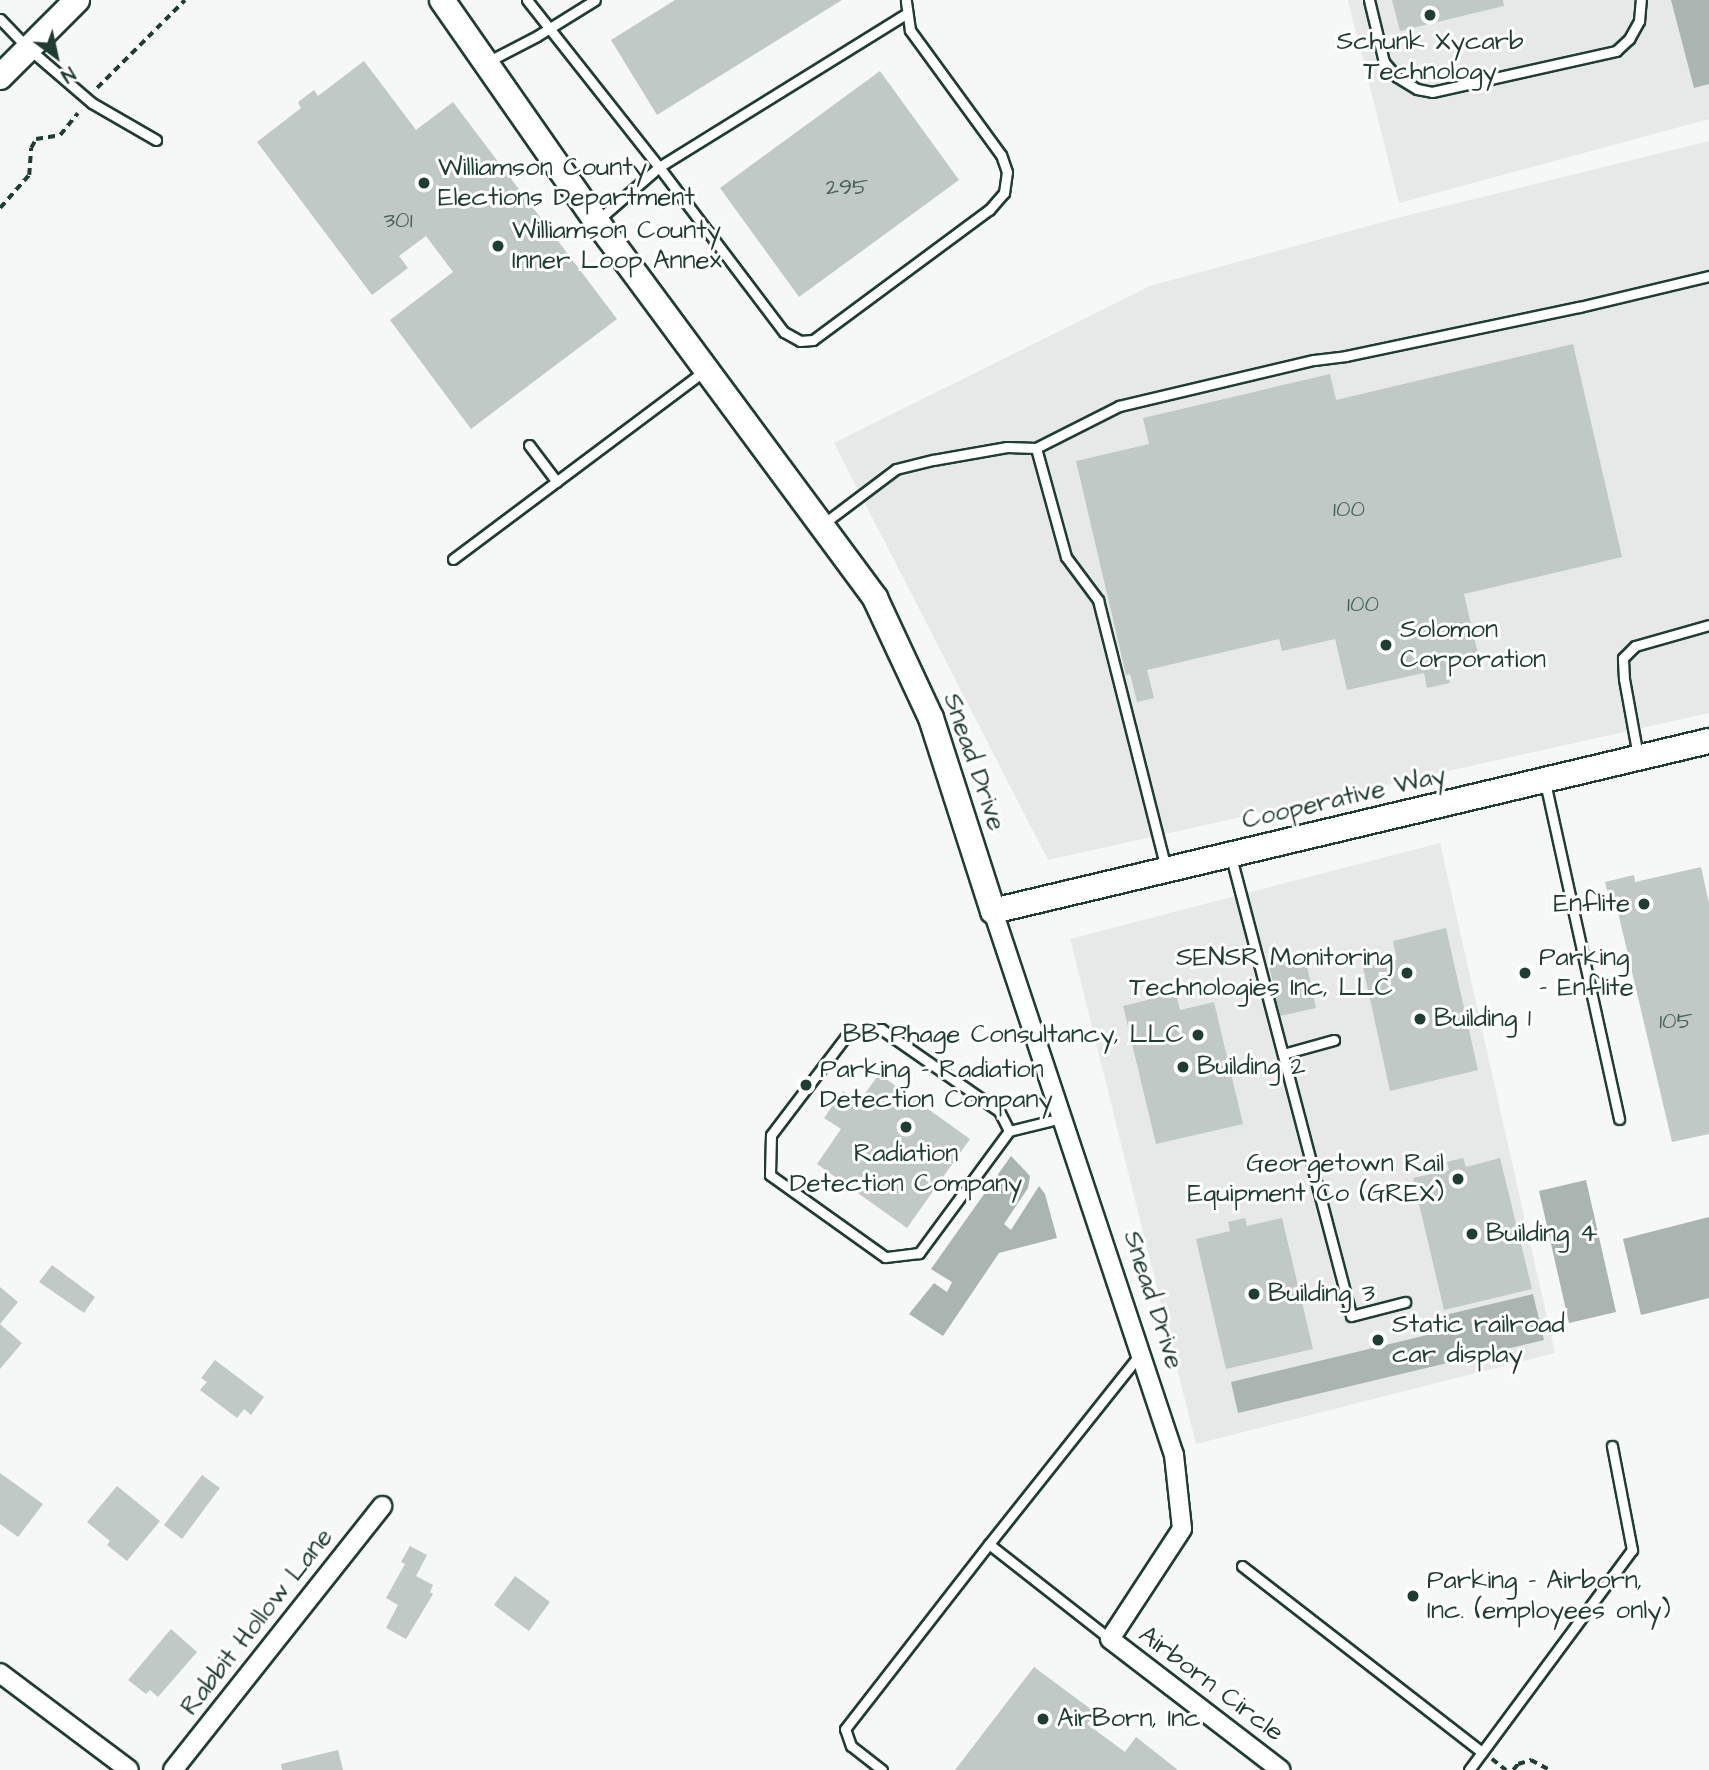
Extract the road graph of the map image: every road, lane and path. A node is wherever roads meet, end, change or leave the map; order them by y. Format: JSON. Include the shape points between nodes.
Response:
{"nodes":[{"id":1,"x":77,"y":0,"type":"edge"},
{"id":2,"x":186,"y":0,"type":"edge"},
{"id":3,"x":442,"y":0,"type":"edge"},
{"id":4,"x":527,"y":0,"type":"edge"},
{"id":5,"x":595,"y":0,"type":"edge"},
{"id":6,"x":906,"y":0,"type":"edge"},
{"id":7,"x":1369,"y":0,"type":"edge"},
{"id":8,"x":1641,"y":0,"type":"edge"},
{"id":9,"x":906,"y":13,"type":"junction"},
{"id":10,"x":0,"y":19,"type":"edge"},
{"id":11,"x":550,"y":29,"type":"junction"},
{"id":12,"x":28,"y":48,"type":"junction"},
{"id":13,"x":485,"y":64,"type":"junction"},
{"id":14,"x":0,"y":77,"type":"edge"},
{"id":15,"x":93,"y":92,"type":"dead end"},
{"id":16,"x":78,"y":113,"type":"dead end"},
{"id":17,"x":156,"y":140,"type":"dead end"},
{"id":18,"x":659,"y":167,"type":"junction"},
{"id":19,"x":0,"y":208,"type":"edge"},
{"id":20,"x":597,"y":222,"type":"junction"},
{"id":21,"x":1709,"y":276,"type":"edge"},
{"id":22,"x":707,"y":369,"type":"junction"},
{"id":23,"x":529,"y":445,"type":"dead end"},
{"id":24,"x":1036,"y":448,"type":"junction"},
{"id":25,"x":557,"y":482,"type":"junction"},
{"id":26,"x":823,"y":524,"type":"junction"},
{"id":27,"x":453,"y":558,"type":"dead end"},
{"id":28,"x":1709,"y":625,"type":"edge"},
{"id":29,"x":1709,"y":741,"type":"edge"},
{"id":30,"x":1639,"y":758,"type":"junction"},
{"id":31,"x":1545,"y":781,"type":"junction"},
{"id":32,"x":1231,"y":856,"type":"junction"},
{"id":33,"x":1166,"y":871,"type":"junction"},
{"id":34,"x":993,"y":911,"type":"junction"},
{"id":35,"x":1334,"y":1040,"type":"dead end"},
{"id":36,"x":1283,"y":1054,"type":"junction"},
{"id":37,"x":1062,"y":1118,"type":"junction"},
{"id":38,"x":1619,"y":1119,"type":"dead end"},
{"id":39,"x":1009,"y":1131,"type":"junction"},
{"id":40,"x":1405,"y":1302,"type":"dead end"},
{"id":41,"x":1140,"y":1354,"type":"junction"},
{"id":42,"x":1612,"y":1446,"type":"dead end"},
{"id":43,"x":382,"y":1506,"type":"dead end"},
{"id":44,"x":989,"y":1544,"type":"junction"},
{"id":45,"x":1242,"y":1566,"type":"dead end"},
{"id":46,"x":1110,"y":1639,"type":"junction"},
{"id":47,"x":0,"y":1673,"type":"edge"},
{"id":48,"x":1482,"y":1752,"type":"junction"},
{"id":49,"x":128,"y":1770,"type":"edge"},
{"id":50,"x":173,"y":1770,"type":"edge"},
{"id":51,"x":882,"y":1770,"type":"edge"},
{"id":52,"x":1281,"y":1770,"type":"edge"},
{"id":53,"x":1469,"y":1770,"type":"edge"},
{"id":54,"x":1513,"y":1770,"type":"edge"},
{"id":55,"x":1550,"y":1770,"type":"edge"}],
"edges":[{"from":1,"to":12,"type":"street"},
{"from":2,"to":15,"type":"path"},
{"from":3,"to":13,"type":"street","name":"Snead Drive"},
{"from":4,"to":11,"type":"lane"},
{"from":5,"to":11,"type":"lane"},
{"from":6,"to":9,"type":"lane"},
{"from":7,"to":8,"type":"lane","via":[[1384,62],[1397,77],[1432,92],[1616,51],[1639,21]]},
{"from":9,"to":18,"type":"lane"},
{"from":9,"to":18,"type":"lane","via":[[910,30],[1001,155],[1007,172],[1004,193],[989,211],[813,340],[800,341],[784,332]]},
{"from":10,"to":12,"type":"lane"},
{"from":11,"to":13,"type":"lane"},
{"from":11,"to":18,"type":"lane"},
{"from":12,"to":14,"type":"street"},
{"from":12,"to":17,"type":"lane","via":[[92,103]]},
{"from":13,"to":20,"type":"street","name":"Snead Drive"},
{"from":16,"to":19,"type":"path","via":[[60,135],[36,139],[29,175]]},
{"from":18,"to":20,"type":"lane"},
{"from":20,"to":22,"type":"street","name":"Snead Drive"},
{"from":21,"to":24,"type":"lane","via":[[1119,406]]},
{"from":22,"to":25,"type":"lane"},
{"from":22,"to":26,"type":"street","name":"Snead Drive"},
{"from":23,"to":25,"type":"lane"},
{"from":24,"to":26,"type":"lane","via":[[1007,447],[897,469]]},
{"from":24,"to":33,"type":"lane","via":[[1066,557],[1098,600]]},
{"from":25,"to":27,"type":"lane"},
{"from":26,"to":34,"type":"street","name":"Snead Drive","via":[[875,598],[931,718]]},
{"from":28,"to":30,"type":"lane","via":[[1634,646],[1623,658]]},
{"from":29,"to":30,"type":"street","name":"Cooperative Way"},
{"from":30,"to":31,"type":"street","name":"Cooperative Way"},
{"from":31,"to":32,"type":"street","name":"Cooperative Way"},
{"from":31,"to":38,"type":"lane"},
{"from":32,"to":33,"type":"street","name":"Cooperative Way"},
{"from":32,"to":36,"type":"lane"},
{"from":33,"to":34,"type":"street","name":"Cooperative Way"},
{"from":34,"to":37,"type":"street","name":"Snead Drive"},
{"from":35,"to":36,"type":"lane"},
{"from":36,"to":40,"type":"lane","via":[[1351,1316]]},
{"from":37,"to":39,"type":"lane"},
{"from":37,"to":41,"type":"street","name":"Snead Drive"},
{"from":39,"to":39,"type":"lane","via":[[999,1111],[881,1029],[847,1035],[771,1135],[770,1175],[885,1257],[919,1253]]},
{"from":41,"to":44,"type":"lane"},
{"from":41,"to":46,"type":"street","name":"Snead Drive","via":[[1174,1455],[1182,1529]]},
{"from":42,"to":48,"type":"lane","via":[[1632,1550]]},
{"from":43,"to":50,"type":"street","name":"Rabbit Hollow Lane"},
{"from":44,"to":46,"type":"lane"},
{"from":44,"to":51,"type":"lane","via":[[845,1729],[851,1746]]},
{"from":45,"to":48,"type":"lane"},
{"from":46,"to":52,"type":"street","name":"Airborn Circle"},
{"from":47,"to":49,"type":"street"},
{"from":48,"to":53,"type":"lane"},
{"from":54,"to":55,"type":"path","via":[[1531,1760]]}]}
